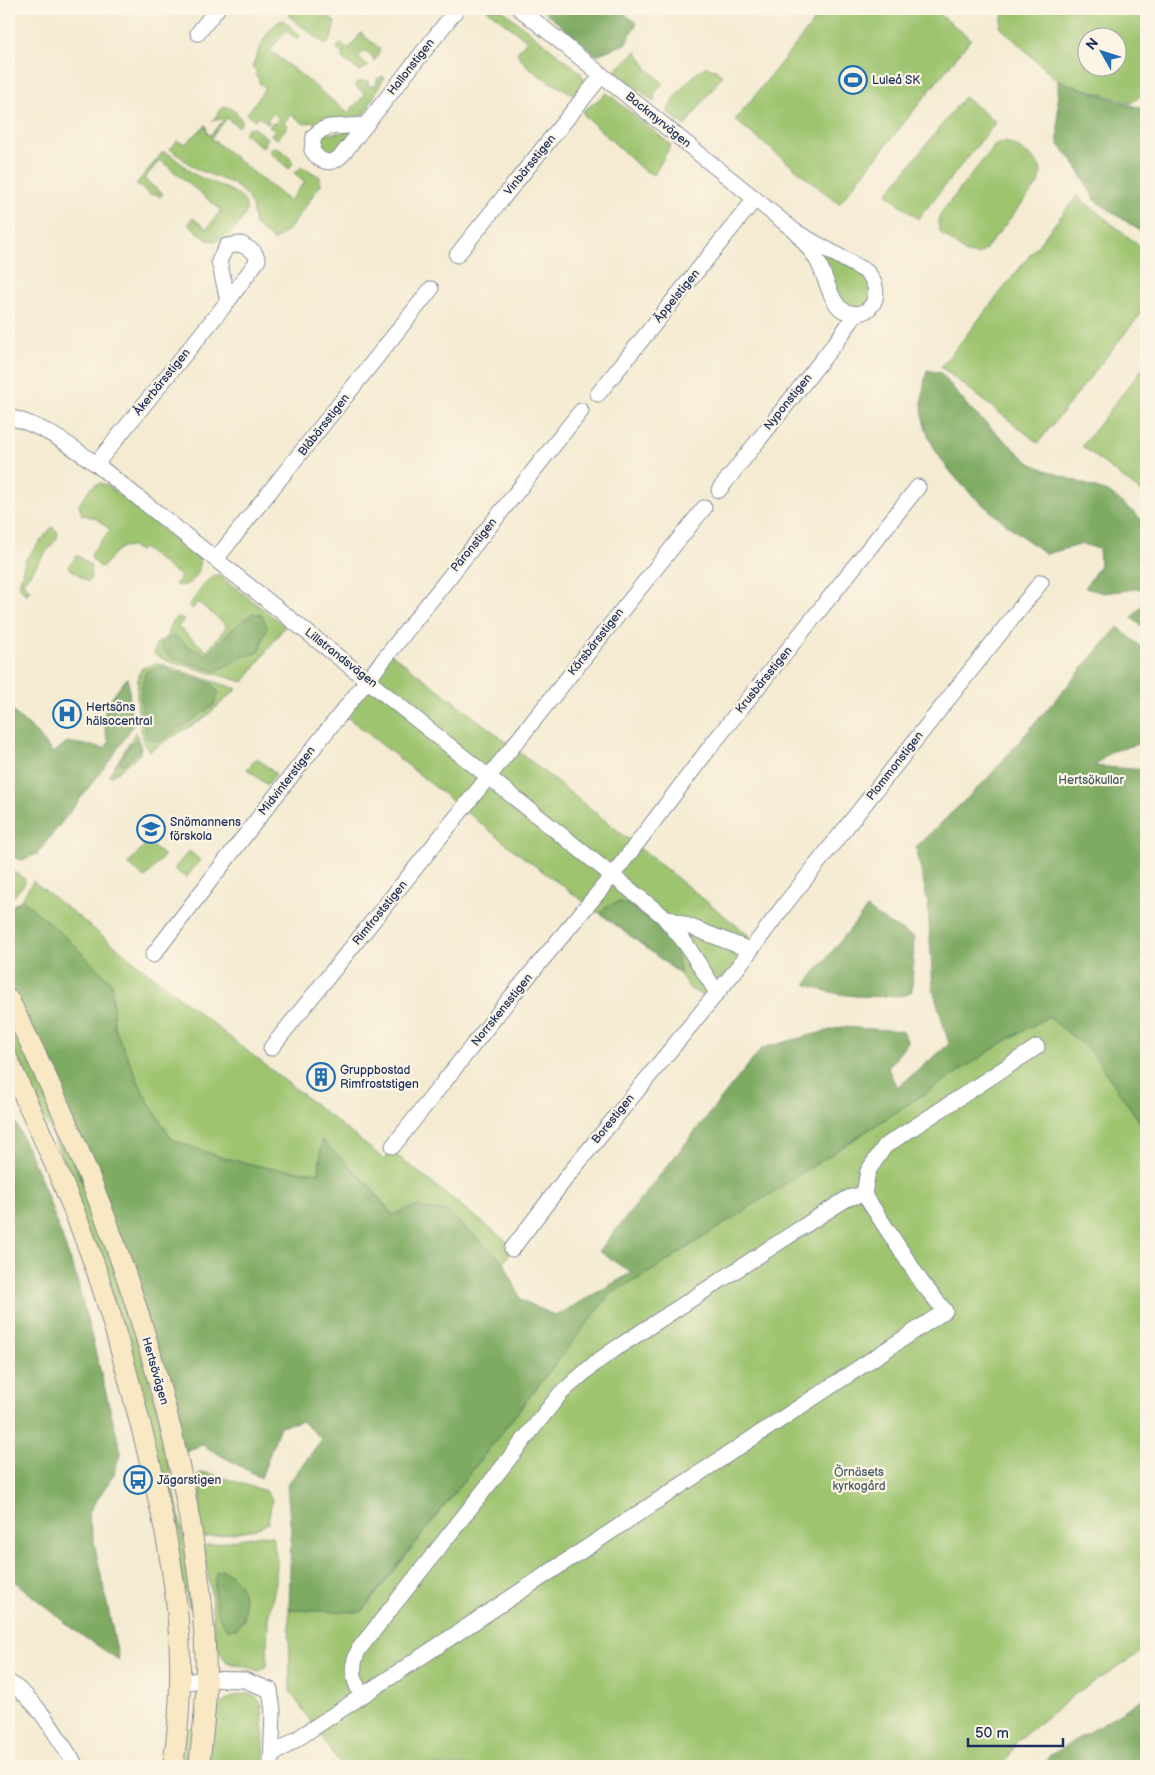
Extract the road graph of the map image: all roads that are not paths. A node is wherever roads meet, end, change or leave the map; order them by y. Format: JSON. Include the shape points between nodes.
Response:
{"nodes":[{"id":1,"x":217,"y":9,"type":"edge"},
{"id":2,"x":457,"y":9,"type":"edge"},
{"id":3,"x":520,"y":9,"type":"edge"},
{"id":4,"x":198,"y":33,"type":"dead end"},
{"id":5,"x":602,"y":75,"type":"junction"},
{"id":6,"x":366,"y":125,"type":"dead end"},
{"id":7,"x":755,"y":199,"type":"junction"},
{"id":8,"x":796,"y":232,"type":"junction"},
{"id":9,"x":457,"y":255,"type":"dead end"},
{"id":10,"x":431,"y":289,"type":"dead end"},
{"id":11,"x":228,"y":301,"type":"dead end"},
{"id":12,"x":856,"y":314,"type":"junction"},
{"id":13,"x":598,"y":394,"type":"dead end"},
{"id":14,"x":581,"y":411,"type":"dead end"},
{"id":15,"x":9,"y":417,"type":"edge"},
{"id":16,"x":96,"y":464,"type":"junction"},
{"id":17,"x":918,"y":487,"type":"dead end"},
{"id":18,"x":719,"y":490,"type":"dead end"},
{"id":19,"x":704,"y":508,"type":"dead end"},
{"id":20,"x":216,"y":559,"type":"junction"},
{"id":21,"x":1042,"y":582,"type":"dead end"},
{"id":22,"x":367,"y":679,"type":"junction"},
{"id":23,"x":490,"y":777,"type":"junction"},
{"id":24,"x":612,"y":876,"type":"junction"},
{"id":25,"x":663,"y":916,"type":"junction"},
{"id":26,"x":750,"y":950,"type":"junction"},
{"id":27,"x":153,"y":955,"type":"dead end"},
{"id":28,"x":716,"y":991,"type":"junction"},
{"id":29,"x":9,"y":1000,"type":"edge"},
{"id":30,"x":271,"y":1048,"type":"dead end"},
{"id":31,"x":1037,"y":1048,"type":"dead end"},
{"id":32,"x":9,"y":1062,"type":"edge"},
{"id":33,"x":394,"y":1146,"type":"dead end"},
{"id":34,"x":864,"y":1194,"type":"junction"},
{"id":35,"x":512,"y":1249,"type":"dead end"},
{"id":36,"x":206,"y":1679,"type":"junction"},
{"id":37,"x":9,"y":1682,"type":"edge"},
{"id":38,"x":181,"y":1683,"type":"junction"},
{"id":39,"x":362,"y":1696,"type":"junction"},
{"id":40,"x":271,"y":1761,"type":"edge"},
{"id":41,"x":76,"y":1766,"type":"edge"},
{"id":42,"x":173,"y":1766,"type":"edge"},
{"id":43,"x":200,"y":1766,"type":"edge"}],
"edges":[{"from":1,"to":4,"type":"street"},
{"from":2,"to":6,"type":"street","name":"Hallonstigen"},
{"from":3,"to":5,"type":"street","name":"Backmyrvägen"},
{"from":5,"to":7,"type":"street","name":"Backmyrvägen"},
{"from":5,"to":9,"type":"street","name":"Vinbärsstigen"},
{"from":7,"to":8,"type":"street","name":"Backmyrvägen"},
{"from":7,"to":13,"type":"street","name":"Äppelstigen"},
{"from":8,"to":12,"type":"street","name":"Backmyrvägen","via":[[817,259],[838,307]]},
{"from":8,"to":12,"type":"street","name":"Backmyrvägen","via":[[867,272],[874,281],[877,289],[873,304]]},
{"from":10,"to":20,"type":"street","name":"Blåbärsstigen"},
{"from":11,"to":16,"type":"street","name":"Åkerbärsstigen"},
{"from":12,"to":18,"type":"street","name":"Nyponstigen"},
{"from":14,"to":22,"type":"street","name":"Päronstigen"},
{"from":15,"to":16,"type":"street","name":"Lillstrandsvägen","via":[[28,422],[61,439]]},
{"from":16,"to":20,"type":"street","name":"Lillstrandsvägen"},
{"from":17,"to":24,"type":"street","name":"Krusbärsstigen","via":[[714,742]]},
{"from":19,"to":23,"type":"street","name":"Körsbärsstigen"},
{"from":20,"to":22,"type":"street","name":"Lillstrandsvägen"},
{"from":21,"to":26,"type":"street","name":"Plommonstigen"},
{"from":22,"to":23,"type":"street","name":"Lillstrandsvägen"},
{"from":22,"to":27,"type":"street","name":"Midvinterstigen"},
{"from":23,"to":24,"type":"street","name":"Lillstrandsvägen"},
{"from":23,"to":30,"type":"street","name":"Rimfroststigen"},
{"from":24,"to":25,"type":"street","name":"Lillstrandsvägen"},
{"from":24,"to":33,"type":"street","name":"Norrskensstigen"},
{"from":25,"to":26,"type":"street","name":"Lillstrandsvägen"},
{"from":25,"to":28,"type":"street","name":"Lillstrandsvägen","via":[[686,944]]},
{"from":26,"to":28,"type":"street"},
{"from":28,"to":35,"type":"street","name":"Borestigen"},
{"from":29,"to":36,"type":"main road","name":"Hertsövägen","via":[[77,1147],[110,1229],[146,1339],[174,1441],[194,1542]]},
{"from":31,"to":34,"type":"street","via":[[885,1146],[868,1171]]},
{"from":32,"to":38,"type":"main road","via":[[98,1277],[123,1357],[166,1533],[177,1601]]},
{"from":34,"to":39,"type":"street","via":[[854,1195],[834,1206],[595,1362],[560,1394],[359,1649],[353,1674]]},
{"from":34,"to":39,"type":"street","via":[[922,1283],[945,1311]]},
{"from":36,"to":38,"type":"street"},
{"from":36,"to":40,"type":"street","via":[[244,1680],[270,1690],[273,1711]]},
{"from":36,"to":43,"type":"main road","name":"Hertsövägen"},
{"from":37,"to":41,"type":"street","via":[[27,1696],[46,1718]]},
{"from":38,"to":42,"type":"main road"},
{"from":39,"to":40,"type":"street"}]}
